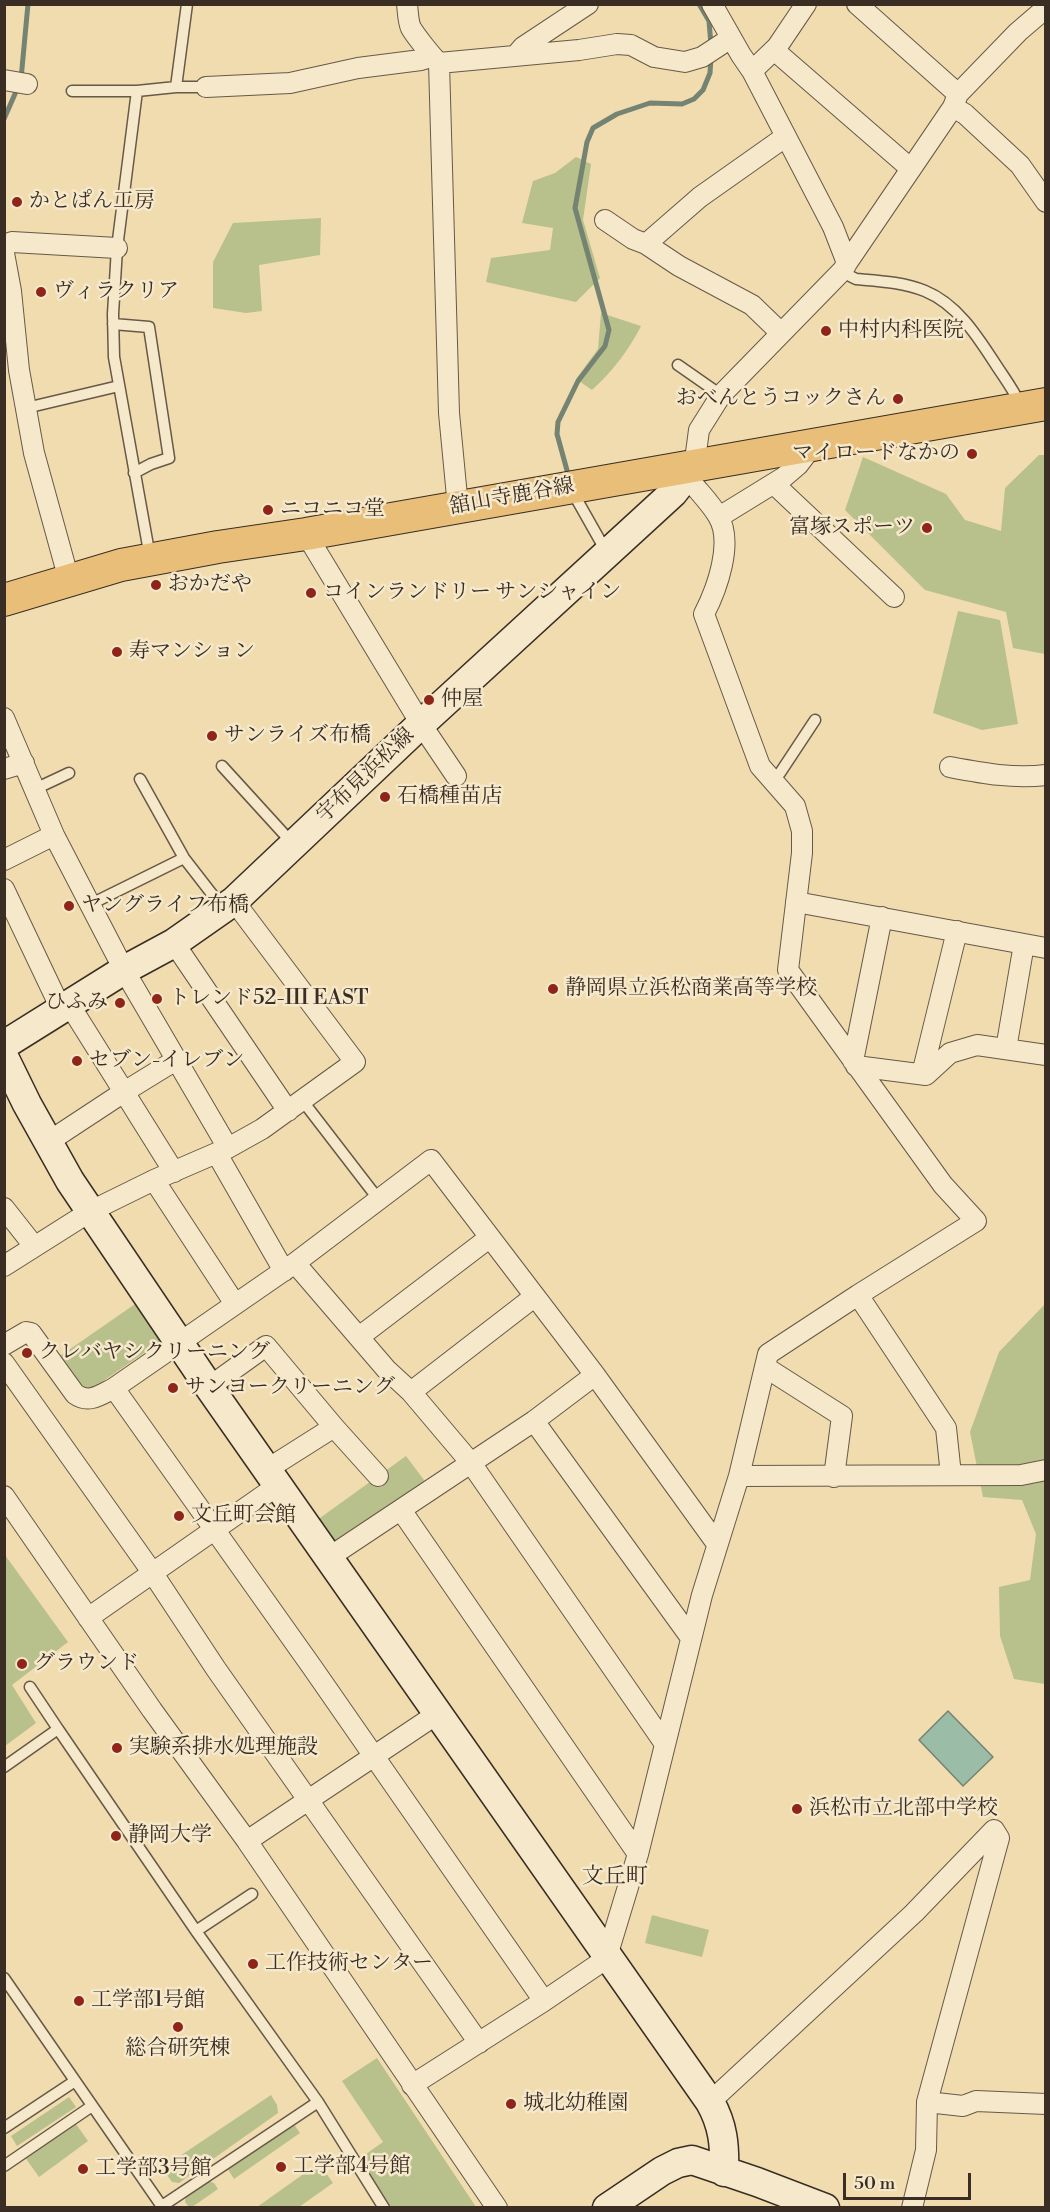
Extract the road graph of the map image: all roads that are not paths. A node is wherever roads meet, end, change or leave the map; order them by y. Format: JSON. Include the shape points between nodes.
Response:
{"nodes":[{"id":1,"x":187,"y":4,"type":"edge"},
{"id":2,"x":407,"y":4,"type":"edge"},
{"id":3,"x":588,"y":4,"type":"edge"},
{"id":4,"x":712,"y":4,"type":"edge"},
{"id":5,"x":806,"y":4,"type":"edge"},
{"id":6,"x":857,"y":4,"type":"edge"},
{"id":7,"x":1042,"y":14,"type":"edge"},
{"id":8,"x":727,"y":40,"type":"junction"},
{"id":9,"x":774,"y":50,"type":"junction"},
{"id":10,"x":516,"y":55,"type":"junction"},
{"id":11,"x":435,"y":60,"type":"junction"},
{"id":12,"x":752,"y":71,"type":"junction"},
{"id":13,"x":176,"y":87,"type":"junction"},
{"id":14,"x":206,"y":87,"type":"joint"},
{"id":15,"x":72,"y":91,"type":"dead end"},
{"id":16,"x":137,"y":91,"type":"junction"},
{"id":17,"x":956,"y":100,"type":"junction"},
{"id":18,"x":785,"y":137,"type":"junction"},
{"id":19,"x":910,"y":168,"type":"junction"},
{"id":20,"x":1046,"y":202,"type":"edge"},
{"id":21,"x":606,"y":220,"type":"dead end"},
{"id":22,"x":4,"y":244,"type":"edge"},
{"id":23,"x":646,"y":244,"type":"junction"},
{"id":24,"x":117,"y":248,"type":"junction"},
{"id":25,"x":4,"y":253,"type":"edge"},
{"id":26,"x":845,"y":267,"type":"junction"},
{"id":27,"x":113,"y":324,"type":"junction"},
{"id":28,"x":782,"y":333,"type":"junction"},
{"id":29,"x":678,"y":365,"type":"dead end"},
{"id":30,"x":119,"y":386,"type":"junction"},
{"id":31,"x":721,"y":395,"type":"junction"},
{"id":32,"x":1034,"y":406,"type":"edge"},
{"id":33,"x":26,"y":408,"type":"junction"},
{"id":34,"x":814,"y":444,"type":"junction"},
{"id":35,"x":695,"y":465,"type":"junction"},
{"id":36,"x":134,"y":473,"type":"junction"},
{"id":37,"x":774,"y":484,"type":"junction"},
{"id":38,"x":570,"y":487,"type":"junction"},
{"id":39,"x":458,"y":507,"type":"junction"},
{"id":40,"x":719,"y":517,"type":"junction"},
{"id":41,"x":306,"y":534,"type":"junction"},
{"id":42,"x":607,"y":553,"type":"junction"},
{"id":43,"x":151,"y":560,"type":"junction"},
{"id":44,"x":69,"y":580,"type":"junction"},
{"id":45,"x":894,"y":597,"type":"dead end"},
{"id":46,"x":4,"y":600,"type":"edge"},
{"id":47,"x":4,"y":718,"type":"edge"},
{"id":48,"x":815,"y":720,"type":"dead end"},
{"id":49,"x":422,"y":724,"type":"junction"},
{"id":50,"x":24,"y":763,"type":"junction"},
{"id":51,"x":222,"y":766,"type":"dead end"},
{"id":52,"x":950,"y":767,"type":"dead end"},
{"id":53,"x":4,"y":769,"type":"edge"},
{"id":54,"x":69,"y":773,"type":"dead end"},
{"id":55,"x":1046,"y":775,"type":"edge"},
{"id":56,"x":456,"y":776,"type":"dead end"},
{"id":57,"x":771,"y":777,"type":"junction"},
{"id":58,"x":140,"y":779,"type":"dead end"},
{"id":59,"x":35,"y":789,"type":"junction"},
{"id":60,"x":54,"y":835,"type":"junction"},
{"id":61,"x":294,"y":845,"type":"junction"},
{"id":62,"x":184,"y":858,"type":"junction"},
{"id":63,"x":4,"y":860,"type":"edge"},
{"id":64,"x":4,"y":889,"type":"edge"},
{"id":65,"x":796,"y":902,"type":"junction"},
{"id":66,"x":91,"y":904,"type":"junction"},
{"id":67,"x":230,"y":905,"type":"junction"},
{"id":68,"x":882,"y":917,"type":"junction"},
{"id":69,"x":957,"y":931,"type":"junction"},
{"id":70,"x":174,"y":943,"type":"junction"},
{"id":71,"x":1024,"y":944,"type":"junction"},
{"id":72,"x":1046,"y":948,"type":"edge"},
{"id":73,"x":124,"y":970,"type":"junction"},
{"id":74,"x":65,"y":1007,"type":"junction"},
{"id":75,"x":4,"y":1045,"type":"edge"},
{"id":76,"x":1006,"y":1049,"type":"junction"},
{"id":77,"x":1046,"y":1055,"type":"edge"},
{"id":78,"x":4,"y":1057,"type":"edge"},
{"id":79,"x":176,"y":1060,"type":"junction"},
{"id":80,"x":854,"y":1064,"type":"junction"},
{"id":81,"x":922,"y":1074,"type":"junction"},
{"id":82,"x":124,"y":1092,"type":"junction"},
{"id":83,"x":295,"y":1105,"type":"junction"},
{"id":84,"x":48,"y":1142,"type":"junction"},
{"id":85,"x":222,"y":1151,"type":"junction"},
{"id":86,"x":174,"y":1172,"type":"junction"},
{"id":87,"x":154,"y":1180,"type":"junction"},
{"id":88,"x":379,"y":1200,"type":"junction"},
{"id":89,"x":4,"y":1208,"type":"edge"},
{"id":90,"x":91,"y":1211,"type":"junction"},
{"id":91,"x":489,"y":1238,"type":"junction"},
{"id":92,"x":34,"y":1246,"type":"junction"},
{"id":93,"x":4,"y":1266,"type":"edge"},
{"id":94,"x":290,"y":1267,"type":"junction"},
{"id":95,"x":858,"y":1295,"type":"junction"},
{"id":96,"x":534,"y":1297,"type":"junction"},
{"id":97,"x":235,"y":1304,"type":"junction"},
{"id":98,"x":358,"y":1337,"type":"junction"},
{"id":99,"x":179,"y":1343,"type":"junction"},
{"id":100,"x":4,"y":1345,"type":"edge"},
{"id":101,"x":4,"y":1363,"type":"edge"},
{"id":102,"x":765,"y":1367,"type":"junction"},
{"id":103,"x":595,"y":1375,"type":"junction"},
{"id":104,"x":114,"y":1388,"type":"junction"},
{"id":105,"x":209,"y":1388,"type":"junction"},
{"id":106,"x":411,"y":1392,"type":"junction"},
{"id":107,"x":534,"y":1421,"type":"junction"},
{"id":108,"x":334,"y":1427,"type":"junction"},
{"id":109,"x":471,"y":1462,"type":"junction"},
{"id":110,"x":1046,"y":1470,"type":"edge"},
{"id":111,"x":951,"y":1475,"type":"junction"},
{"id":112,"x":378,"y":1476,"type":"dead end"},
{"id":113,"x":739,"y":1476,"type":"junction"},
{"id":114,"x":834,"y":1477,"type":"junction"},
{"id":115,"x":272,"y":1478,"type":"junction"},
{"id":116,"x":4,"y":1496,"type":"edge"},
{"id":117,"x":401,"y":1510,"type":"junction"},
{"id":118,"x":215,"y":1530,"type":"junction"},
{"id":119,"x":717,"y":1544,"type":"junction"},
{"id":120,"x":328,"y":1558,"type":"junction"},
{"id":121,"x":152,"y":1572,"type":"junction"},
{"id":122,"x":88,"y":1618,"type":"junction"},
{"id":123,"x":691,"y":1638,"type":"junction"},
{"id":124,"x":30,"y":1687,"type":"dead end"},
{"id":125,"x":437,"y":1714,"type":"junction"},
{"id":126,"x":58,"y":1729,"type":"junction"},
{"id":127,"x":665,"y":1744,"type":"junction"},
{"id":128,"x":374,"y":1755,"type":"junction"},
{"id":129,"x":4,"y":1767,"type":"edge"},
{"id":130,"x":309,"y":1801,"type":"junction"},
{"id":131,"x":247,"y":1841,"type":"junction"},
{"id":132,"x":638,"y":1854,"type":"junction"},
{"id":133,"x":252,"y":1894,"type":"dead end"},
{"id":134,"x":196,"y":1931,"type":"junction"},
{"id":135,"x":608,"y":1953,"type":"junction"},
{"id":136,"x":4,"y":1978,"type":"edge"},
{"id":137,"x":544,"y":2001,"type":"junction"},
{"id":138,"x":479,"y":2043,"type":"junction"},
{"id":139,"x":75,"y":2081,"type":"junction"},
{"id":140,"x":412,"y":2085,"type":"junction"},
{"id":141,"x":318,"y":2102,"type":"junction"},
{"id":142,"x":710,"y":2102,"type":"junction"},
{"id":143,"x":927,"y":2102,"type":"junction"},
{"id":144,"x":1046,"y":2104,"type":"edge"},
{"id":145,"x":92,"y":2106,"type":"junction"},
{"id":146,"x":4,"y":2128,"type":"edge"},
{"id":147,"x":4,"y":2166,"type":"edge"},
{"id":148,"x":724,"y":2172,"type":"junction"},
{"id":149,"x":163,"y":2207,"type":"edge"},
{"id":150,"x":384,"y":2208,"type":"edge"},
{"id":151,"x":497,"y":2208,"type":"edge"},
{"id":152,"x":607,"y":2208,"type":"edge"},
{"id":153,"x":825,"y":2208,"type":"edge"},
{"id":154,"x":912,"y":2208,"type":"edge"}],
"edges":[{"from":1,"to":13,"type":"lane"},
{"from":2,"to":11,"type":"street","via":[[411,28]]},
{"from":3,"to":10,"type":"street"},
{"from":4,"to":8,"type":"street"},
{"from":5,"to":9,"type":"street"},
{"from":6,"to":17,"type":"street"},
{"from":7,"to":17,"type":"street","via":[[1018,32]]},
{"from":8,"to":10,"type":"street","via":[[702,57],[685,62],[669,61],[631,45],[617,44]]},
{"from":8,"to":12,"type":"street"},
{"from":9,"to":12,"type":"street"},
{"from":9,"to":19,"type":"street"},
{"from":10,"to":11,"type":"street"},
{"from":11,"to":14,"type":"street","via":[[358,68],[290,83]]},
{"from":11,"to":39,"type":"street","via":[[448,408]]},
{"from":12,"to":18,"type":"street"},
{"from":13,"to":14,"type":"lane"},
{"from":13,"to":16,"type":"lane"},
{"from":15,"to":16,"type":"lane"},
{"from":16,"to":24,"type":"lane"},
{"from":17,"to":19,"type":"street"},
{"from":17,"to":20,"type":"street","via":[[965,114],[1020,165]]},
{"from":18,"to":23,"type":"street","via":[[700,197]]},
{"from":18,"to":26,"type":"street","via":[[833,227]]},
{"from":19,"to":26,"type":"street"},
{"from":21,"to":23,"type":"street"},
{"from":22,"to":24,"type":"street"},
{"from":23,"to":28,"type":"street","via":[[752,305]]},
{"from":24,"to":27,"type":"lane"},
{"from":25,"to":33,"type":"street"},
{"from":26,"to":28,"type":"street"},
{"from":26,"to":32,"type":"lane","via":[[856,279],[906,285],[947,304],[984,346],[1011,388]]},
{"from":27,"to":30,"type":"lane"},
{"from":27,"to":36,"type":"lane","via":[[149,327],[170,458]]},
{"from":28,"to":31,"type":"street"},
{"from":29,"to":31,"type":"lane"},
{"from":30,"to":33,"type":"lane"},
{"from":30,"to":36,"type":"lane"},
{"from":31,"to":35,"type":"street","via":[[699,430]]},
{"from":32,"to":34,"type":"main road","name":"舘山寺鹿谷線"},
{"from":33,"to":44,"type":"street","via":[[34,453]]},
{"from":34,"to":35,"type":"main road","name":"舘山寺鹿谷線"},
{"from":34,"to":37,"type":"street","via":[[798,465]]},
{"from":35,"to":38,"type":"main road","name":"舘山寺鹿谷線"},
{"from":35,"to":40,"type":"street","via":[[692,483]]},
{"from":35,"to":42,"type":"street","name":"宇布見浜松線","via":[[673,493]]},
{"from":36,"to":43,"type":"lane"},
{"from":37,"to":40,"type":"street"},
{"from":37,"to":45,"type":"street"},
{"from":38,"to":39,"type":"main road","name":"舘山寺鹿谷線"},
{"from":38,"to":42,"type":"lane"},
{"from":39,"to":41,"type":"main road","name":"舘山寺鹿谷線"},
{"from":40,"to":57,"type":"street","via":[[724,533],[722,562],[716,591],[704,614],[760,766]]},
{"from":41,"to":43,"type":"main road","name":"舘山寺鹿谷線"},
{"from":41,"to":49,"type":"street"},
{"from":42,"to":49,"type":"street","name":"宇布見浜松線"},
{"from":43,"to":44,"type":"main road","name":"舘山寺鹿谷線"},
{"from":44,"to":46,"type":"main road","name":"舘山寺鹿谷線"},
{"from":47,"to":50,"type":"street"},
{"from":48,"to":57,"type":"lane","via":[[780,773]]},
{"from":49,"to":56,"type":"street"},
{"from":49,"to":61,"type":"street","name":"宇布見浜松線"},
{"from":50,"to":53,"type":"street"},
{"from":50,"to":59,"type":"street"},
{"from":51,"to":61,"type":"lane"},
{"from":52,"to":55,"type":"street","via":[[992,775]]},
{"from":54,"to":59,"type":"lane"},
{"from":57,"to":65,"type":"street","via":[[795,807],[802,831]]},
{"from":58,"to":62,"type":"lane"},
{"from":59,"to":60,"type":"street"},
{"from":60,"to":63,"type":"street"},
{"from":60,"to":66,"type":"street"},
{"from":61,"to":67,"type":"street","name":"宇布見浜松線"},
{"from":62,"to":66,"type":"lane"},
{"from":62,"to":67,"type":"lane"},
{"from":64,"to":74,"type":"street"},
{"from":65,"to":68,"type":"street"},
{"from":65,"to":80,"type":"street","via":[[788,970]]},
{"from":66,"to":73,"type":"street"},
{"from":67,"to":70,"type":"street","name":"宇布見浜松線"},
{"from":67,"to":83,"type":"street","via":[[354,1062]]},
{"from":68,"to":69,"type":"street"},
{"from":68,"to":80,"type":"street"},
{"from":69,"to":71,"type":"street"},
{"from":69,"to":81,"type":"street"},
{"from":70,"to":73,"type":"street","name":"宇布見浜松線"},
{"from":70,"to":83,"type":"street"},
{"from":71,"to":72,"type":"street"},
{"from":71,"to":76,"type":"street"},
{"from":73,"to":74,"type":"street","name":"宇布見浜松線"},
{"from":73,"to":79,"type":"street"},
{"from":74,"to":75,"type":"street","name":"宇布見浜松線"},
{"from":74,"to":82,"type":"street"},
{"from":76,"to":77,"type":"street"},
{"from":76,"to":81,"type":"street","via":[[977,1045],[950,1053],[926,1075]]},
{"from":78,"to":84,"type":"street"},
{"from":79,"to":82,"type":"street"},
{"from":79,"to":85,"type":"street"},
{"from":80,"to":81,"type":"street"},
{"from":80,"to":95,"type":"street","via":[[943,1185],[976,1221]]},
{"from":82,"to":84,"type":"street"},
{"from":82,"to":86,"type":"street"},
{"from":83,"to":85,"type":"street"},
{"from":83,"to":88,"type":"lane"},
{"from":84,"to":90,"type":"street"},
{"from":85,"to":86,"type":"street"},
{"from":85,"to":94,"type":"street"},
{"from":86,"to":87,"type":"street"},
{"from":87,"to":90,"type":"street"},
{"from":87,"to":97,"type":"street"},
{"from":88,"to":91,"type":"street","via":[[431,1160]]},
{"from":88,"to":94,"type":"street"},
{"from":89,"to":92,"type":"street"},
{"from":90,"to":92,"type":"street"},
{"from":90,"to":99,"type":"street"},
{"from":91,"to":96,"type":"street"},
{"from":91,"to":98,"type":"street"},
{"from":92,"to":93,"type":"street"},
{"from":94,"to":97,"type":"street"},
{"from":94,"to":98,"type":"street"},
{"from":95,"to":102,"type":"street","via":[[768,1353]]},
{"from":95,"to":111,"type":"street","via":[[946,1428]]},
{"from":96,"to":103,"type":"street"},
{"from":96,"to":106,"type":"street"},
{"from":97,"to":99,"type":"street"},
{"from":98,"to":106,"type":"street"},
{"from":99,"to":104,"type":"street"},
{"from":99,"to":105,"type":"street"},
{"from":100,"to":104,"type":"street","via":[[31,1333],[82,1399],[93,1399]]},
{"from":101,"to":121,"type":"street"},
{"from":102,"to":113,"type":"street"},
{"from":102,"to":114,"type":"street","via":[[842,1416]]},
{"from":103,"to":107,"type":"street"},
{"from":103,"to":119,"type":"street"},
{"from":104,"to":118,"type":"street"},
{"from":105,"to":108,"type":"street","via":[[266,1346]]},
{"from":105,"to":115,"type":"street"},
{"from":106,"to":109,"type":"street"},
{"from":107,"to":109,"type":"street"},
{"from":107,"to":123,"type":"street"},
{"from":108,"to":112,"type":"street"},
{"from":108,"to":115,"type":"street"},
{"from":109,"to":117,"type":"street"},
{"from":109,"to":127,"type":"street"},
{"from":110,"to":111,"type":"street","via":[[1021,1475]]},
{"from":111,"to":114,"type":"street"},
{"from":113,"to":114,"type":"street"},
{"from":113,"to":119,"type":"street"},
{"from":115,"to":118,"type":"street"},
{"from":115,"to":120,"type":"street"},
{"from":116,"to":122,"type":"street"},
{"from":117,"to":120,"type":"street"},
{"from":117,"to":132,"type":"street"},
{"from":118,"to":121,"type":"street"},
{"from":118,"to":128,"type":"street"},
{"from":119,"to":123,"type":"street"},
{"from":120,"to":125,"type":"street"},
{"from":121,"to":122,"type":"street"},
{"from":121,"to":130,"type":"street"},
{"from":122,"to":131,"type":"street"},
{"from":123,"to":127,"type":"street"},
{"from":124,"to":126,"type":"lane"},
{"from":125,"to":128,"type":"street"},
{"from":125,"to":135,"type":"street"},
{"from":126,"to":129,"type":"lane"},
{"from":126,"to":134,"type":"lane"},
{"from":127,"to":132,"type":"street"},
{"from":128,"to":130,"type":"street"},
{"from":128,"to":137,"type":"street"},
{"from":130,"to":131,"type":"street"},
{"from":130,"to":138,"type":"street"},
{"from":131,"to":140,"type":"street"},
{"from":132,"to":135,"type":"street"},
{"from":133,"to":134,"type":"lane"},
{"from":134,"to":141,"type":"lane"},
{"from":135,"to":137,"type":"street"},
{"from":135,"to":142,"type":"street"},
{"from":136,"to":139,"type":"lane"},
{"from":137,"to":138,"type":"street"},
{"from":138,"to":140,"type":"street"},
{"from":139,"to":145,"type":"lane"},
{"from":139,"to":146,"type":"lane"},
{"from":140,"to":151,"type":"street"},
{"from":141,"to":149,"type":"lane"},
{"from":141,"to":150,"type":"lane"},
{"from":142,"to":143,"type":"street","via":[[905,1921],[994,1830],[999,1838]]},
{"from":142,"to":148,"type":"street","via":[[722,2127]]},
{"from":143,"to":144,"type":"street","via":[[963,2106],[976,2101]]},
{"from":143,"to":154,"type":"street","via":[[926,2150]]},
{"from":145,"to":147,"type":"lane"},
{"from":145,"to":149,"type":"lane"},
{"from":148,"to":152,"type":"street","via":[[692,2160],[678,2163]]},
{"from":148,"to":153,"type":"street"}]}
